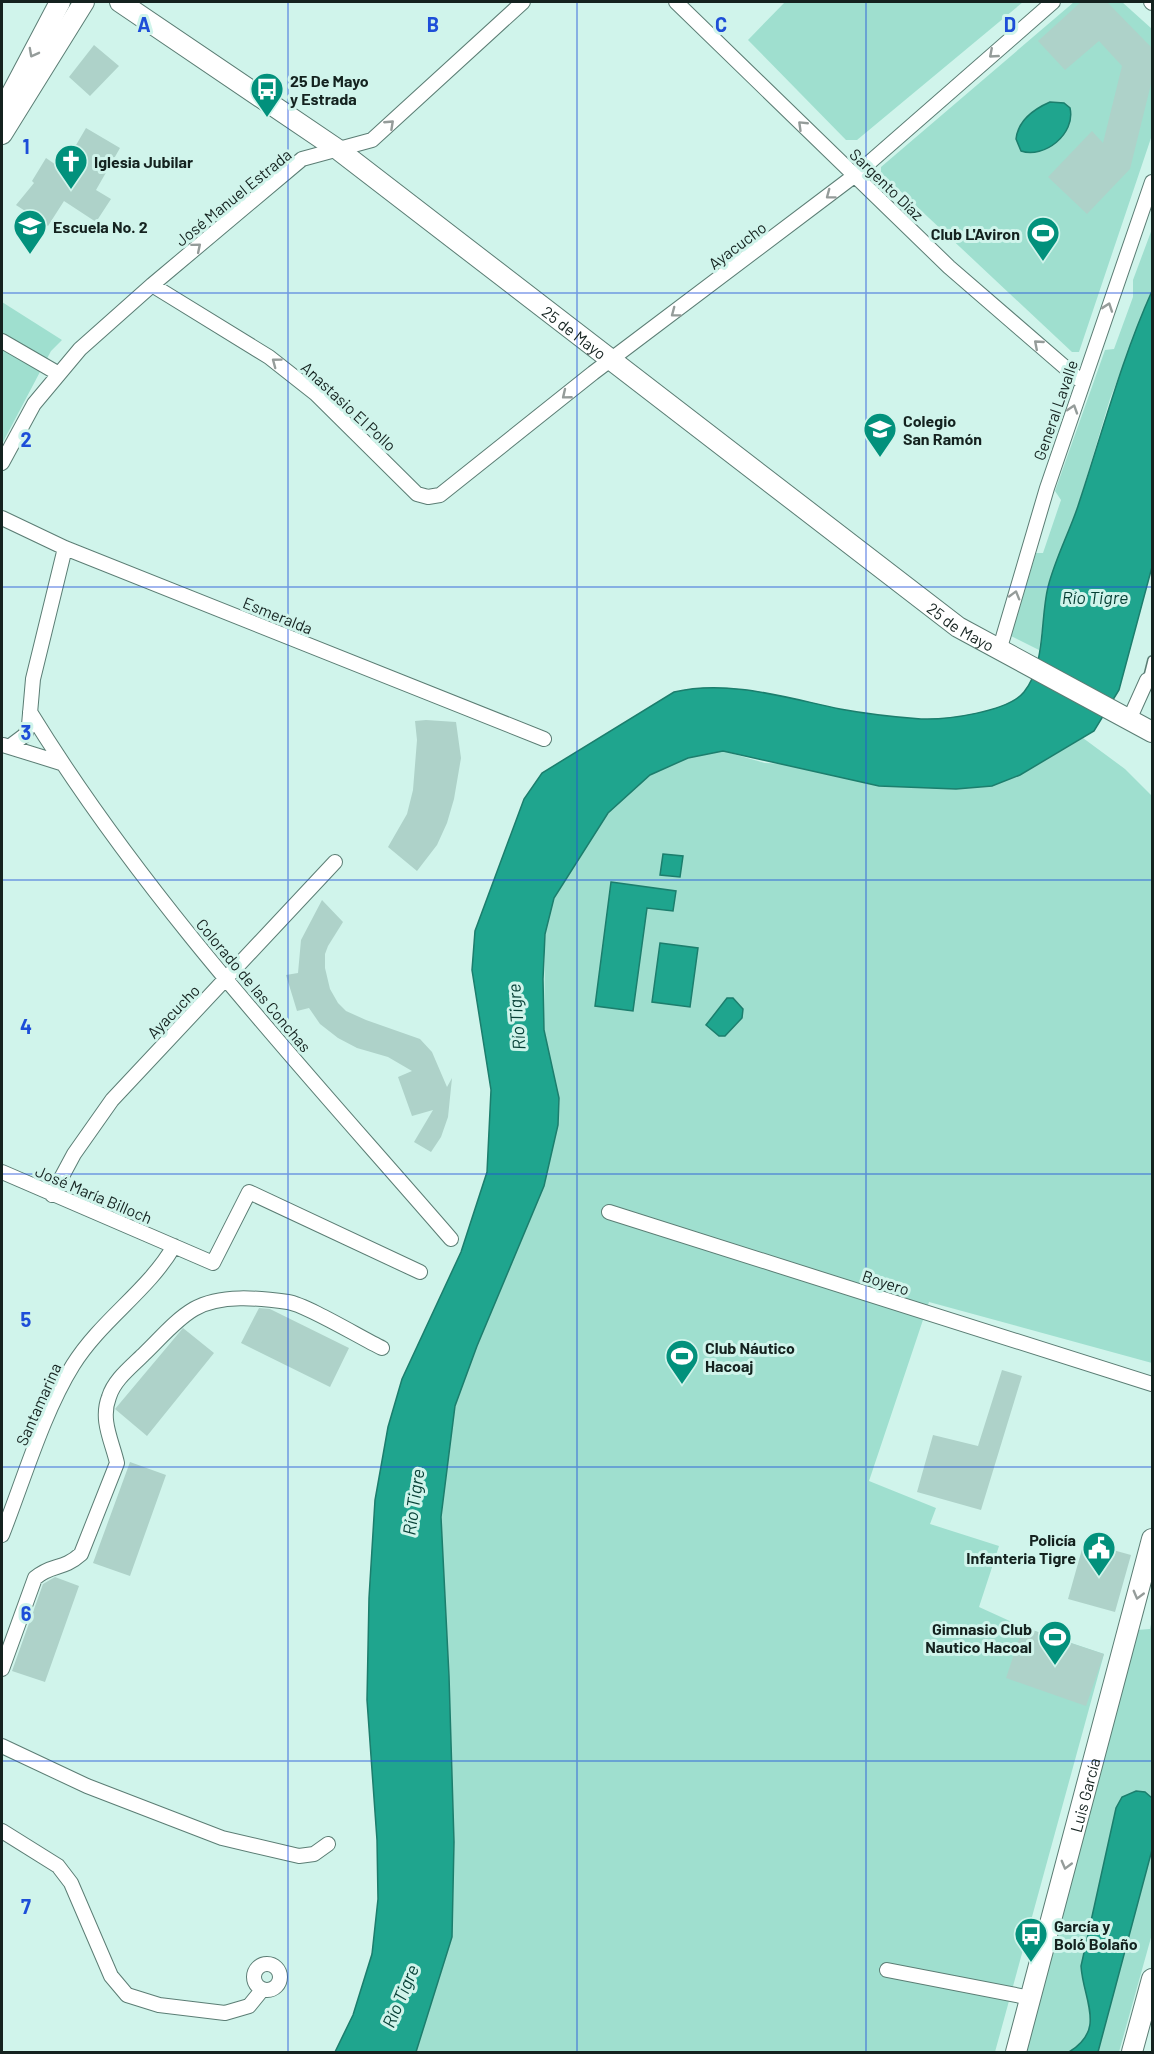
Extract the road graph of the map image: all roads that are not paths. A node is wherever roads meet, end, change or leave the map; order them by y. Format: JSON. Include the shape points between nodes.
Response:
{"nodes":[{"id":1,"x":60,"y":2,"type":"edge"},
{"id":2,"x":84,"y":2,"type":"edge"},
{"id":3,"x":120,"y":2,"type":"edge"},
{"id":4,"x":523,"y":2,"type":"edge"},
{"id":5,"x":676,"y":2,"type":"edge"},
{"id":6,"x":1053,"y":2,"type":"edge"},
{"id":7,"x":2,"y":126,"type":"edge"},
{"id":8,"x":2,"y":134,"type":"edge"},
{"id":9,"x":340,"y":151,"type":"junction"},
{"id":10,"x":854,"y":176,"type":"junction"},
{"id":11,"x":1152,"y":182,"type":"edge"},
{"id":12,"x":152,"y":285,"type":"junction"},
{"id":13,"x":2,"y":341,"type":"edge"},
{"id":14,"x":612,"y":359,"type":"junction"},
{"id":15,"x":59,"y":374,"type":"junction"},
{"id":16,"x":1082,"y":382,"type":"junction"},
{"id":17,"x":2,"y":463,"type":"edge"},
{"id":18,"x":428,"y":497,"type":"joint"},
{"id":19,"x":2,"y":518,"type":"edge"},
{"id":20,"x":65,"y":548,"type":"junction"},
{"id":21,"x":999,"y":651,"type":"junction"},
{"id":22,"x":1152,"y":660,"type":"edge"},
{"id":23,"x":1147,"y":680,"type":"joint"},
{"id":24,"x":30,"y":712,"type":"junction"},
{"id":25,"x":1122,"y":716,"type":"junction"},
{"id":26,"x":1152,"y":732,"type":"edge"},
{"id":27,"x":544,"y":739,"type":"dead end"},
{"id":28,"x":5,"y":746,"type":"edge"},
{"id":29,"x":61,"y":763,"type":"junction"},
{"id":30,"x":335,"y":862,"type":"dead end"},
{"id":31,"x":225,"y":982,"type":"junction"},
{"id":32,"x":2,"y":1172,"type":"edge"},
{"id":33,"x":52,"y":1195,"type":"junction"},
{"id":34,"x":609,"y":1212,"type":"dead end"},
{"id":35,"x":451,"y":1239,"type":"dead end"},
{"id":36,"x":174,"y":1246,"type":"junction"},
{"id":37,"x":420,"y":1272,"type":"dead end"},
{"id":38,"x":382,"y":1348,"type":"dead end"},
{"id":39,"x":1152,"y":1384,"type":"edge"},
{"id":40,"x":2,"y":1535,"type":"edge"},
{"id":41,"x":1152,"y":1539,"type":"edge"},
{"id":42,"x":2,"y":1668,"type":"edge"},
{"id":43,"x":2,"y":1746,"type":"edge"},
{"id":44,"x":2,"y":1831,"type":"edge"},
{"id":45,"x":328,"y":1844,"type":"dead end"},
{"id":46,"x":887,"y":1970,"type":"dead end"},
{"id":47,"x":1152,"y":1979,"type":"edge"},
{"id":48,"x":262,"y":1990,"type":"dead end"},
{"id":49,"x":1032,"y":1998,"type":"junction"},
{"id":50,"x":1148,"y":2018,"type":"edge"},
{"id":51,"x":1016,"y":2052,"type":"edge"},
{"id":52,"x":1132,"y":2052,"type":"edge"}],
"edges":[{"from":1,"to":7,"type":"main road","one_way":true,"via":[[12,93]]},
{"from":2,"to":8,"type":"main road"},
{"from":3,"to":9,"type":"main road","name":"25 de Mayo"},
{"from":9,"to":4,"type":"street","name":"José Manuel Estrada","one_way":true,"via":[[372,140]]},
{"from":10,"to":5,"type":"street","name":"Sargento Díaz","one_way":true},
{"from":6,"to":10,"type":"street","name":"Ayacucho","one_way":true},
{"from":12,"to":9,"type":"street","name":"José Manuel Estrada","one_way":true,"via":[[302,159]]},
{"from":9,"to":14,"type":"main road","name":"25 de Mayo"},
{"from":10,"to":14,"type":"street","name":"Ayacucho","one_way":true},
{"from":16,"to":10,"type":"street","name":"Sargento Díaz","one_way":true,"via":[[949,267]]},
{"from":16,"to":11,"type":"street","name":"General Lavalle","one_way":true},
{"from":12,"to":15,"type":"street","name":"José Manuel Estrada","via":[[80,349]]},
{"from":18,"to":12,"type":"street","name":"Anastasio El Pollo","one_way":true,"via":[[407,486],[316,394],[269,357]]},
{"from":13,"to":15,"type":"street"},
{"from":14,"to":18,"type":"street","name":"Ayacucho","one_way":true,"via":[[450,488]]},
{"from":14,"to":21,"type":"main road","name":"25 de Mayo","via":[[957,627]]},
{"from":15,"to":17,"type":"street","name":"José Manuel Estrada","via":[[34,404]]},
{"from":21,"to":16,"type":"street","name":"General Lavalle","one_way":true},
{"from":19,"to":20,"type":"street","name":"Esmeralda"},
{"from":20,"to":24,"type":"street","via":[[33,679]]},
{"from":20,"to":27,"type":"street","name":"Esmeralda"},
{"from":21,"to":25,"type":"main road","name":"25 de Mayo"},
{"from":22,"to":23,"type":"lane"},
{"from":23,"to":25,"type":"street"},
{"from":24,"to":28,"type":"street","via":[[25,735]]},
{"from":24,"to":29,"type":"street","name":"Colorado de las Conchas"},
{"from":25,"to":26,"type":"main road","name":"25 de Mayo"},
{"from":28,"to":29,"type":"street"},
{"from":29,"to":31,"type":"street","name":"Colorado de las Conchas"},
{"from":30,"to":31,"type":"street","name":"Ayacucho"},
{"from":31,"to":33,"type":"street","name":"Ayacucho","via":[[112,1100],[74,1154]]},
{"from":31,"to":35,"type":"street","name":"Colorado de las Conchas"},
{"from":32,"to":33,"type":"street","name":"José María Billoch"},
{"from":33,"to":36,"type":"street","name":"José María Billoch"},
{"from":34,"to":39,"type":"street","name":"Boyero"},
{"from":36,"to":37,"type":"street","name":"José María Billoch","via":[[213,1263],[249,1192]]},
{"from":36,"to":40,"type":"street","name":"Santamarina","via":[[162,1267],[98,1332],[73,1364],[54,1401]]},
{"from":38,"to":42,"type":"street","via":[[292,1303],[222,1301],[195,1309],[178,1322],[121,1376],[109,1396],[105,1417],[117,1463],[81,1554],[71,1563],[47,1568],[35,1578]]},
{"from":41,"to":49,"type":"main road","name":"Luis García","one_way":true},
{"from":43,"to":45,"type":"street","via":[[87,1786],[222,1838],[299,1856],[314,1854]]},
{"from":44,"to":48,"type":"street","via":[[58,1866],[71,1883],[111,1976],[127,1995],[159,2005],[225,2013],[249,2006]]},
{"from":46,"to":49,"type":"street"},
{"from":47,"to":50,"type":"main road"},
{"from":49,"to":51,"type":"main road","name":"Luis García"},
{"from":50,"to":52,"type":"main road"}]}
